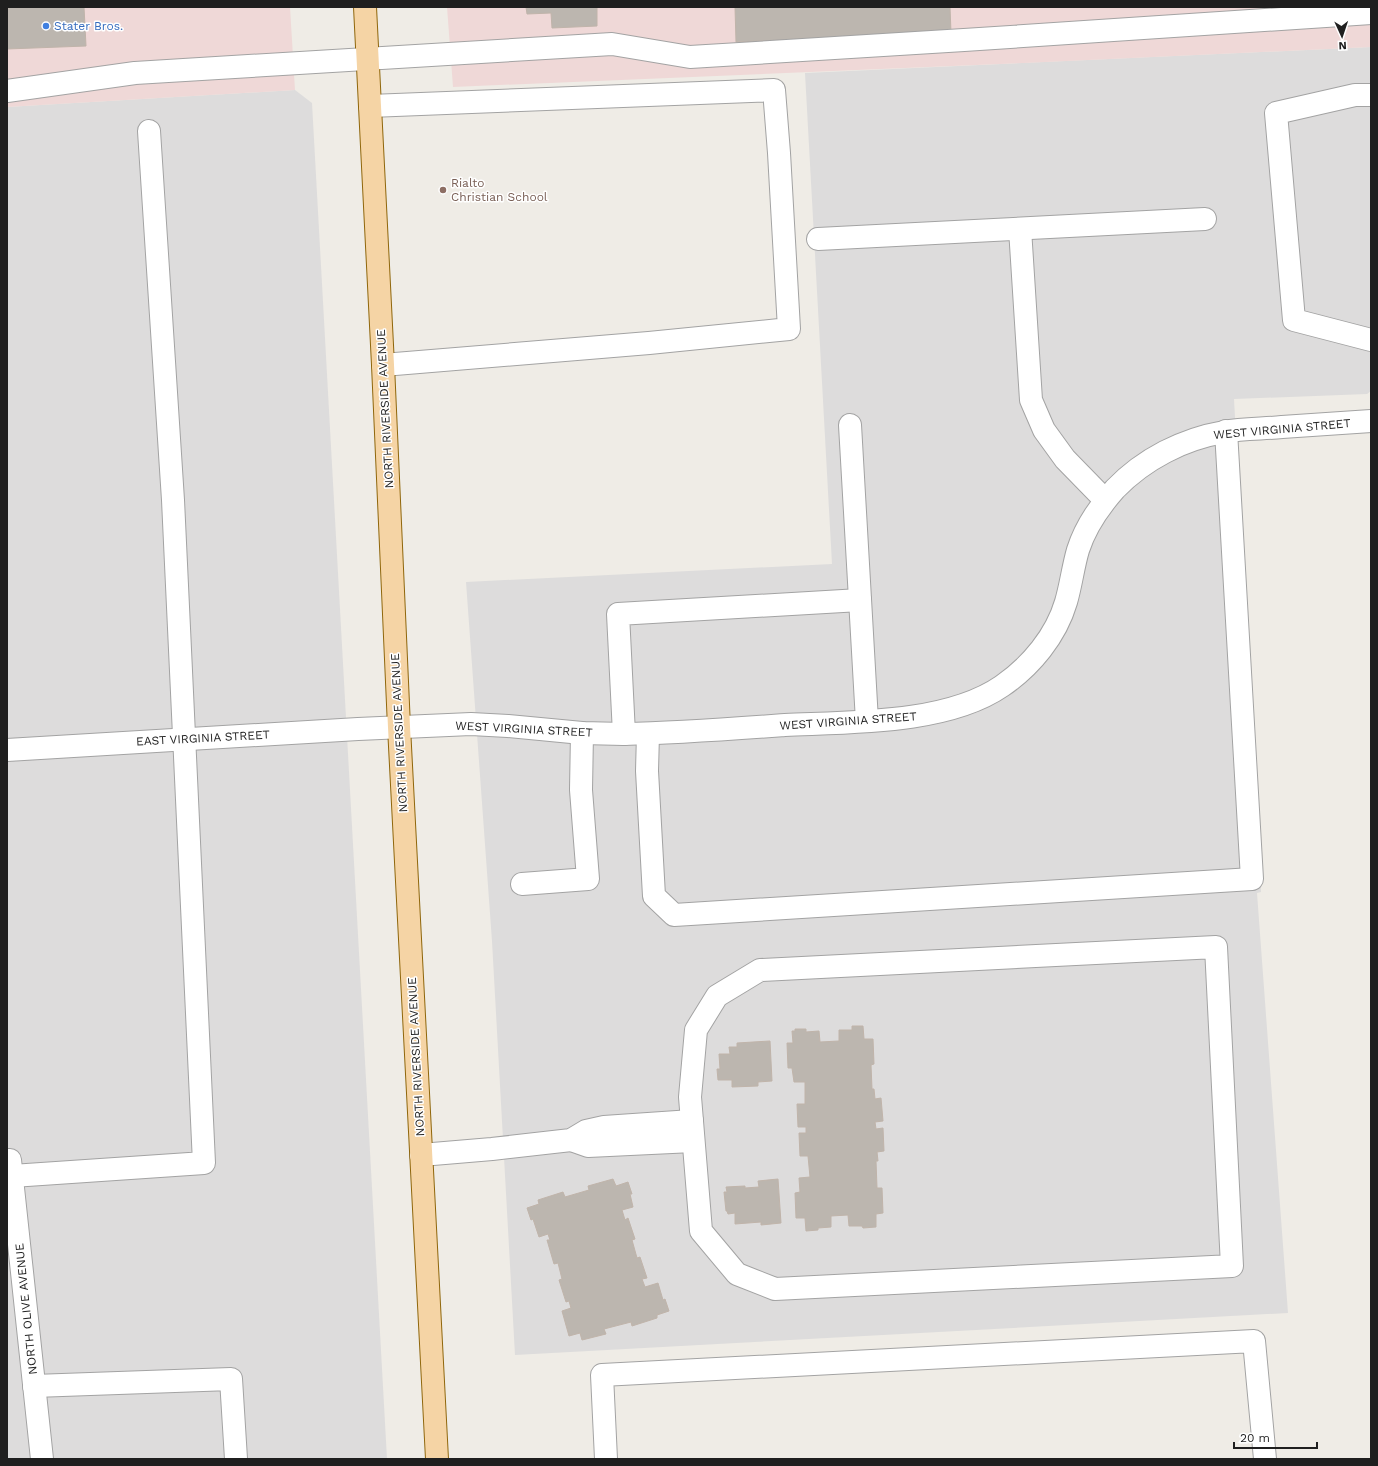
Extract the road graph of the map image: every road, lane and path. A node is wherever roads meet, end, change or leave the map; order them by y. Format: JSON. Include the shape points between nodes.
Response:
{"nodes":[{"id":1,"x":365,"y":7,"type":"edge"},
{"id":2,"x":1371,"y":13,"type":"edge"},
{"id":3,"x":368,"y":59,"type":"junction"},
{"id":4,"x":7,"y":91,"type":"edge"},
{"id":5,"x":1371,"y":95,"type":"edge"},
{"id":6,"x":370,"y":106,"type":"junction"},
{"id":7,"x":149,"y":132,"type":"dead end"},
{"id":8,"x":1205,"y":219,"type":"dead end"},
{"id":9,"x":1020,"y":229,"type":"junction"},
{"id":10,"x":818,"y":239,"type":"dead end"},
{"id":11,"x":1371,"y":340,"type":"edge"},
{"id":12,"x":383,"y":366,"type":"junction"},
{"id":13,"x":1371,"y":421,"type":"edge"},
{"id":14,"x":850,"y":426,"type":"dead end"},
{"id":15,"x":1226,"y":431,"type":"junction"},
{"id":16,"x":1105,"y":500,"type":"junction"},
{"id":17,"x":860,"y":600,"type":"junction"},
{"id":18,"x":867,"y":721,"type":"junction"},
{"id":19,"x":399,"y":727,"type":"junction"},
{"id":20,"x":582,"y":733,"type":"junction"},
{"id":21,"x":624,"y":734,"type":"junction"},
{"id":22,"x":648,"y":734,"type":"junction"},
{"id":23,"x":185,"y":739,"type":"junction"},
{"id":24,"x":7,"y":750,"type":"edge"},
{"id":25,"x":522,"y":884,"type":"dead end"},
{"id":26,"x":692,"y":1131,"type":"junction"},
{"id":27,"x":421,"y":1155,"type":"junction"},
{"id":28,"x":10,"y":1165,"type":"edge"},
{"id":29,"x":34,"y":1386,"type":"junction"},
{"id":30,"x":42,"y":1459,"type":"edge"},
{"id":31,"x":236,"y":1459,"type":"edge"},
{"id":32,"x":437,"y":1459,"type":"edge"},
{"id":33,"x":606,"y":1459,"type":"edge"},
{"id":34,"x":1265,"y":1459,"type":"edge"}],
"edges":[{"from":1,"to":3,"type":"main road","name":"NORTH RIVERSIDE AVENUE"},
{"from":2,"to":3,"type":"street","via":[[690,56],[612,44]]},
{"from":3,"to":4,"type":"street","via":[[135,73]]},
{"from":3,"to":6,"type":"main road","name":"NORTH RIVERSIDE AVENUE"},
{"from":5,"to":11,"type":"street","via":[[1276,113],[1294,320]]},
{"from":6,"to":12,"type":"main road","name":"NORTH RIVERSIDE AVENUE"},
{"from":6,"to":12,"type":"street","via":[[774,90],[789,330]]},
{"from":7,"to":23,"type":"street","via":[[173,500]]},
{"from":8,"to":9,"type":"street"},
{"from":9,"to":10,"type":"street"},
{"from":9,"to":16,"type":"street","via":[[1031,400],[1044,430],[1065,459]]},
{"from":12,"to":19,"type":"main road","name":"NORTH RIVERSIDE AVENUE"},
{"from":13,"to":15,"type":"street","name":"WEST VIRGINIA STREET"},
{"from":14,"to":17,"type":"street"},
{"from":15,"to":16,"type":"street","name":"WEST VIRGINIA STREET","via":[[1181,443],[1161,453],[1125,479]]},
{"from":15,"to":22,"type":"street","via":[[1252,879],[674,915],[654,896],[647,771]]},
{"from":16,"to":18,"type":"street","name":"WEST VIRGINIA STREET","via":[[1079,548],[1065,604],[1057,624],[1049,639],[1022,670],[1000,687],[976,700],[917,717]]},
{"from":17,"to":18,"type":"street"},
{"from":17,"to":21,"type":"street","via":[[618,614]]},
{"from":18,"to":22,"type":"street","name":"WEST VIRGINIA STREET"},
{"from":19,"to":20,"type":"street","name":"WEST VIRGINIA STREET","via":[[481,724]]},
{"from":19,"to":23,"type":"street","name":"EAST VIRGINIA STREET"},
{"from":19,"to":27,"type":"main road","name":"NORTH RIVERSIDE AVENUE"},
{"from":20,"to":21,"type":"street","name":"WEST VIRGINIA STREET"},
{"from":20,"to":25,"type":"street","via":[[581,790],[588,879]]},
{"from":21,"to":22,"type":"street","name":"WEST VIRGINIA STREET"},
{"from":23,"to":24,"type":"street","name":"EAST VIRGINIA STREET"},
{"from":23,"to":28,"type":"street","via":[[204,1163]]},
{"from":26,"to":26,"type":"street","via":[[701,1231],[737,1274],[775,1289],[1232,1266],[1216,947],[760,970],[717,996],[696,1030],[690,1097]]},
{"from":26,"to":27,"type":"street","via":[[604,1127],[586,1131],[571,1140]]},
{"from":27,"to":32,"type":"main road","name":"NORTH RIVERSIDE AVENUE"},
{"from":28,"to":29,"type":"street","name":"NORTH OLIVE AVENUE"},
{"from":29,"to":30,"type":"street","name":"NORTH OLIVE AVENUE"},
{"from":29,"to":31,"type":"street","via":[[231,1378]]},
{"from":33,"to":34,"type":"street","via":[[602,1375],[1254,1341]]}]}
